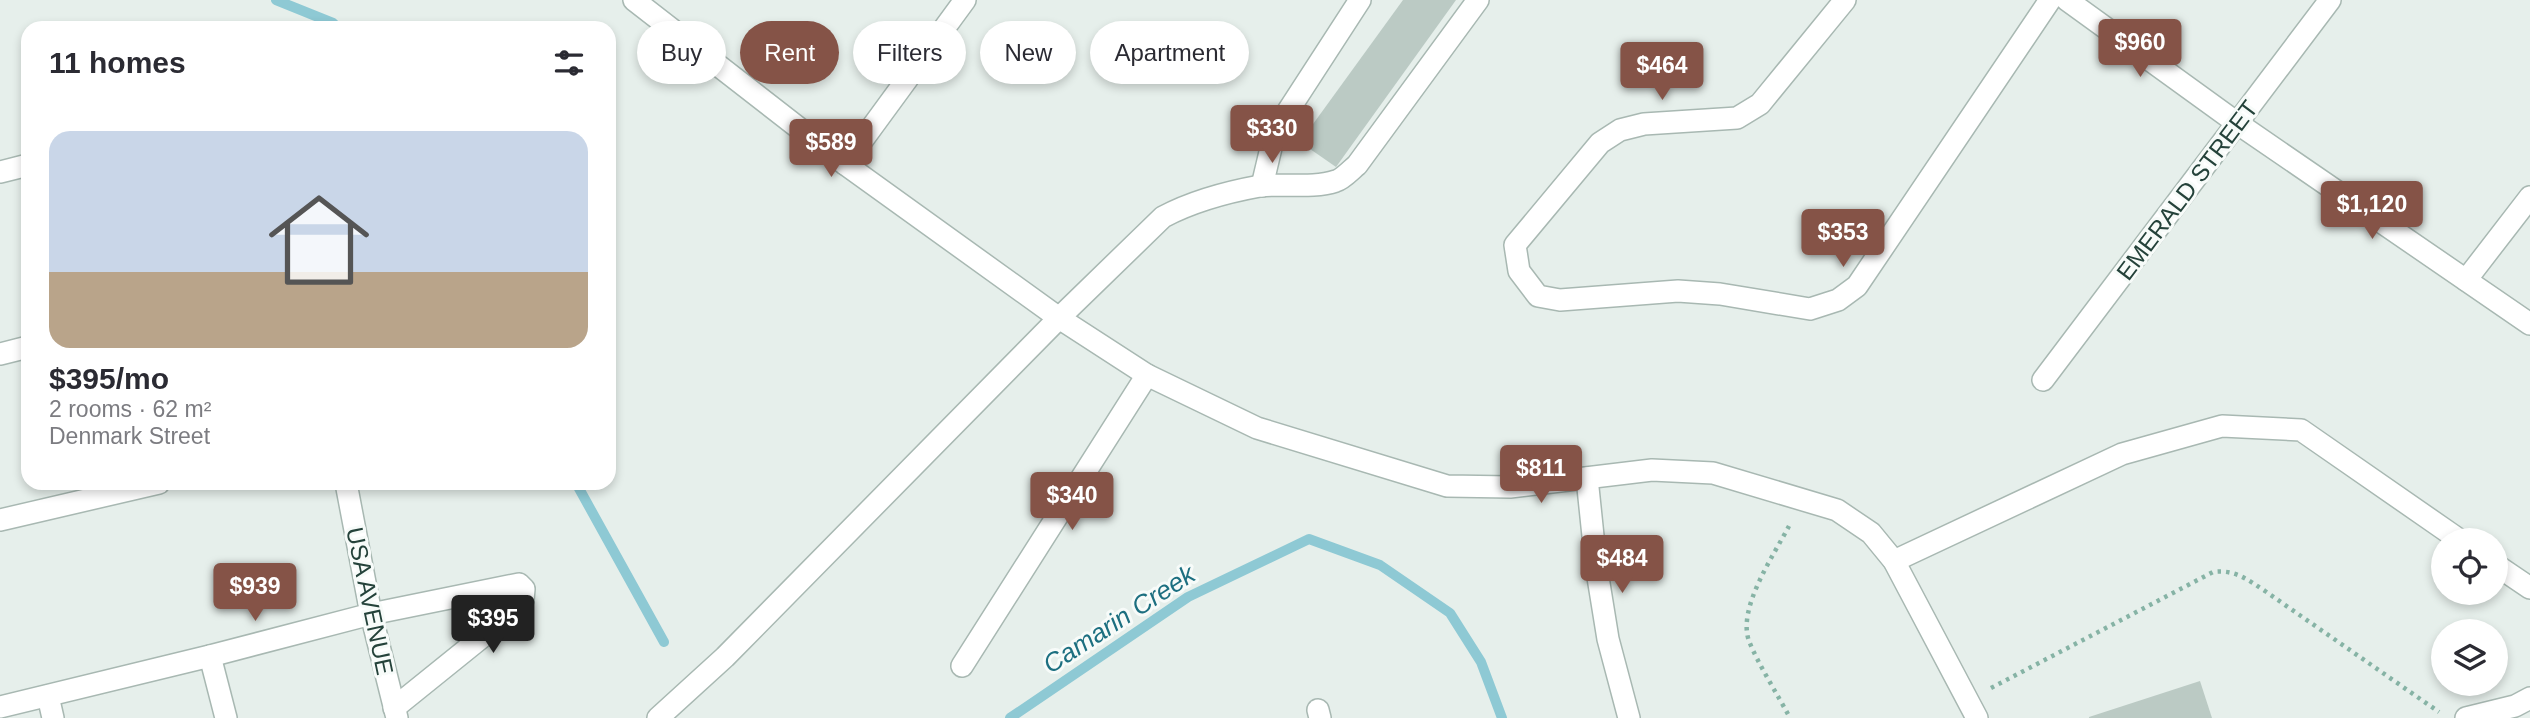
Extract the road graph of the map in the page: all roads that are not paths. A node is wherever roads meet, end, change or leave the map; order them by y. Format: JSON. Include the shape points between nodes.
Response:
{"nodes":[{"id":1,"x":634,"y":0,"type":"edge"},
{"id":2,"x":965,"y":0,"type":"edge"},
{"id":3,"x":1360,"y":0,"type":"edge"},
{"id":4,"x":1478,"y":0,"type":"edge"},
{"id":5,"x":1845,"y":0,"type":"edge"},
{"id":6,"x":2050,"y":0,"type":"edge"},
{"id":7,"x":2067,"y":0,"type":"edge"},
{"id":8,"x":2330,"y":0,"type":"edge"},
{"id":9,"x":2237,"y":123,"type":"junction"},
{"id":10,"x":845,"y":164,"type":"junction"},
{"id":11,"x":21,"y":167,"type":"edge"},
{"id":12,"x":0,"y":172,"type":"edge"},
{"id":13,"x":1262,"y":186,"type":"junction"},
{"id":14,"x":2530,"y":197,"type":"edge"},
{"id":15,"x":2466,"y":280,"type":"junction"},
{"id":16,"x":1059,"y":318,"type":"junction"},
{"id":17,"x":2530,"y":324,"type":"edge"},
{"id":18,"x":21,"y":349,"type":"edge"},
{"id":19,"x":0,"y":354,"type":"edge"},
{"id":20,"x":1147,"y":375,"type":"junction"},
{"id":21,"x":2043,"y":380,"type":"dead end"},
{"id":22,"x":1587,"y":478,"type":"junction"},
{"id":23,"x":129,"y":490,"type":"edge"},
{"id":24,"x":347,"y":490,"type":"edge"},
{"id":25,"x":0,"y":520,"type":"edge"},
{"id":26,"x":2442,"y":528,"type":"edge"},
{"id":27,"x":1894,"y":561,"type":"junction"},
{"id":28,"x":2508,"y":573,"type":"edge"},
{"id":29,"x":2530,"y":588,"type":"edge"},
{"id":30,"x":371,"y":614,"type":"junction"},
{"id":31,"x":210,"y":656,"type":"junction"},
{"id":32,"x":962,"y":666,"type":"dead end"},
{"id":33,"x":48,"y":696,"type":"junction"},
{"id":34,"x":2530,"y":698,"type":"edge"},
{"id":35,"x":0,"y":707,"type":"edge"},
{"id":36,"x":1973,"y":709,"type":"edge"},
{"id":37,"x":395,"y":713,"type":"edge"},
{"id":38,"x":659,"y":717,"type":"edge"},
{"id":39,"x":53,"y":718,"type":"edge"},
{"id":40,"x":226,"y":718,"type":"edge"},
{"id":41,"x":1629,"y":718,"type":"edge"},
{"id":42,"x":2466,"y":718,"type":"edge"}],
"edges":[{"from":1,"to":10,"type":"street"},
{"from":2,"to":10,"type":"street"},
{"from":3,"to":13,"type":"street","via":[[1275,131]]},
{"from":4,"to":13,"type":"street","via":[[1357,165],[1338,181]]},
{"from":5,"to":6,"type":"street","via":[[1760,104],[1737,118],[1644,124],[1620,130],[1600,143],[1515,245],[1519,271],[1538,296],[1560,300],[1678,291],[1810,309],[1838,300],[1857,286]]},
{"from":7,"to":9,"type":"street"},
{"from":8,"to":9,"type":"street","name":"EMERALD STREET"},
{"from":9,"to":15,"type":"street"},
{"from":9,"to":21,"type":"street","name":"EMERALD STREET"},
{"from":10,"to":16,"type":"street"},
{"from":11,"to":12,"type":"street"},
{"from":13,"to":16,"type":"street","via":[[1202,200],[1163,217]]},
{"from":14,"to":15,"type":"street"},
{"from":15,"to":17,"type":"street"},
{"from":16,"to":20,"type":"street"},
{"from":16,"to":38,"type":"street","via":[[725,657]]},
{"from":18,"to":19,"type":"street"},
{"from":20,"to":22,"type":"street","via":[[1257,428],[1447,486],[1510,488]]},
{"from":20,"to":32,"type":"street"},
{"from":22,"to":27,"type":"street","via":[[1652,470],[1713,473],[1837,510],[1871,533]]},
{"from":22,"to":41,"type":"street","via":[[1608,639]]},
{"from":23,"to":25,"type":"street"},
{"from":24,"to":30,"type":"street","name":"USA AVENUE"},
{"from":26,"to":27,"type":"street","via":[[2301,430],[2222,426],[2122,454]]},
{"from":27,"to":36,"type":"street"},
{"from":28,"to":29,"type":"street"},
{"from":30,"to":31,"type":"street"},
{"from":30,"to":37,"type":"street","name":"USA AVENUE"},
{"from":30,"to":37,"type":"street","via":[[519,584],[524,589],[518,608]]},
{"from":31,"to":33,"type":"street"},
{"from":31,"to":40,"type":"street"},
{"from":33,"to":35,"type":"street"},
{"from":33,"to":39,"type":"street"},
{"from":34,"to":42,"type":"street"}]}
